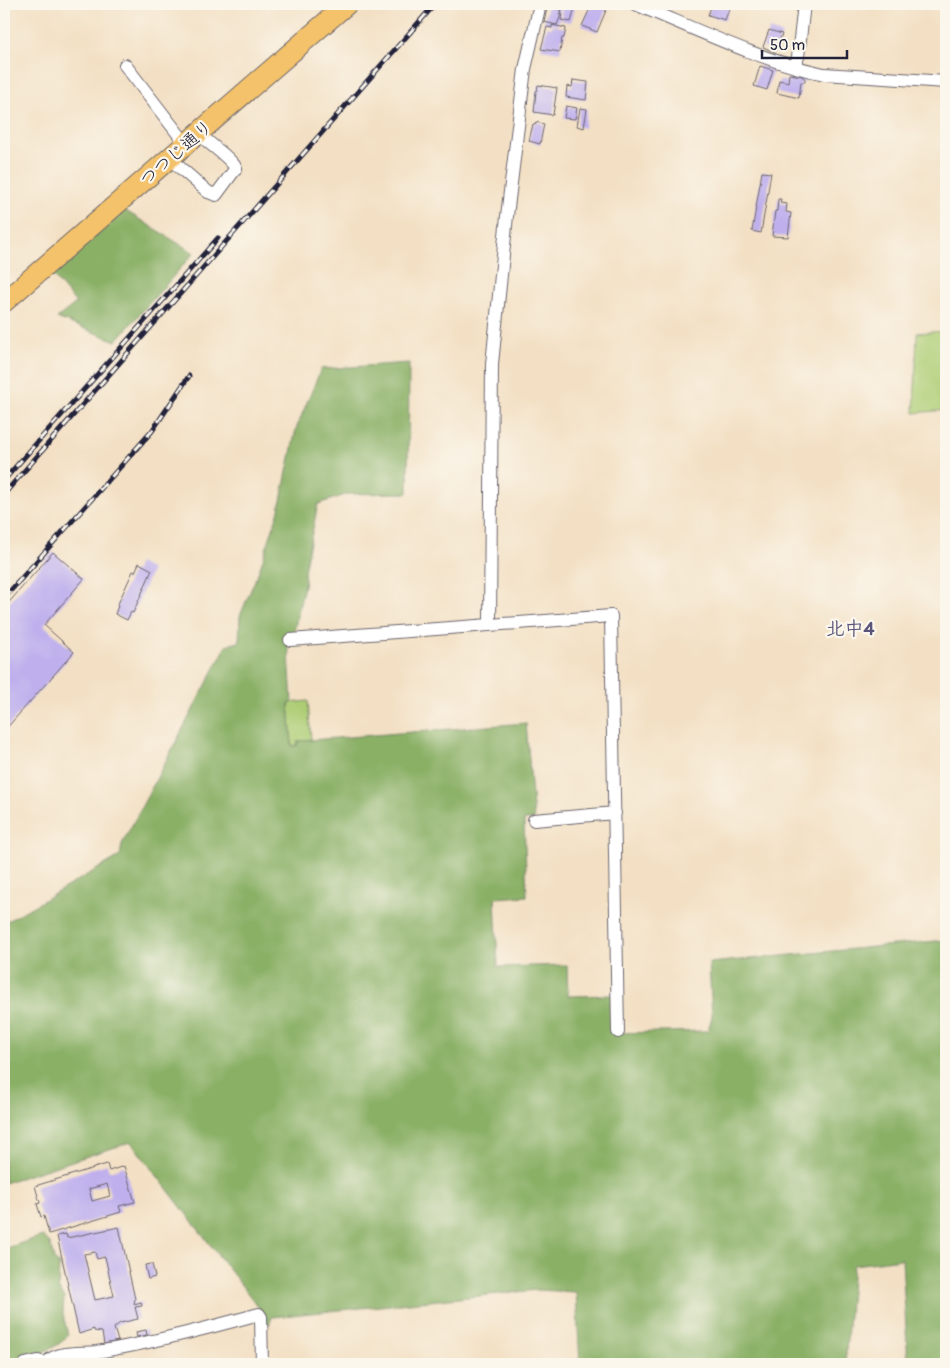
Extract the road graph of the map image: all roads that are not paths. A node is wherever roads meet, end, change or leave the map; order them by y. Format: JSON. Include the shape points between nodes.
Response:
{"nodes":[{"id":1,"x":347,"y":4,"type":"edge"},
{"id":2,"x":540,"y":4,"type":"edge"},
{"id":3,"x":635,"y":4,"type":"edge"},
{"id":4,"x":804,"y":4,"type":"edge"},
{"id":5,"x":125,"y":65,"type":"dead end"},
{"id":6,"x":795,"y":66,"type":"junction"},
{"id":7,"x":946,"y":82,"type":"edge"},
{"id":8,"x":193,"y":139,"type":"junction"},
{"id":9,"x":170,"y":158,"type":"junction"},
{"id":10,"x":4,"y":302,"type":"edge"},
{"id":11,"x":490,"y":625,"type":"junction"},
{"id":12,"x":290,"y":640,"type":"dead end"},
{"id":13,"x":615,"y":814,"type":"junction"},
{"id":14,"x":534,"y":820,"type":"dead end"},
{"id":15,"x":618,"y":1032,"type":"dead end"},
{"id":16,"x":25,"y":1364,"type":"edge"},
{"id":17,"x":46,"y":1364,"type":"edge"},
{"id":18,"x":262,"y":1364,"type":"edge"}],
"edges":[{"from":1,"to":8,"type":"main road","name":"つつじ通り"},
{"from":2,"to":11,"type":"street","via":[[525,69],[492,364]]},
{"from":3,"to":6,"type":"street","via":[[748,51]]},
{"from":4,"to":6,"type":"street"},
{"from":5,"to":8,"type":"street"},
{"from":6,"to":7,"type":"street","via":[[824,74]]},
{"from":8,"to":9,"type":"main road","name":"つつじ通り"},
{"from":8,"to":9,"type":"street","via":[[208,142],[236,168],[216,195],[208,192]]},
{"from":9,"to":10,"type":"main road","name":"つつじ通り"},
{"from":11,"to":12,"type":"street"},
{"from":11,"to":13,"type":"street","via":[[611,616]]},
{"from":13,"to":14,"type":"street"},
{"from":13,"to":15,"type":"street"},
{"from":16,"to":17,"type":"street","via":[[38,1361]]},
{"from":17,"to":18,"type":"street","via":[[52,1357],[189,1334],[259,1314]]}]}
